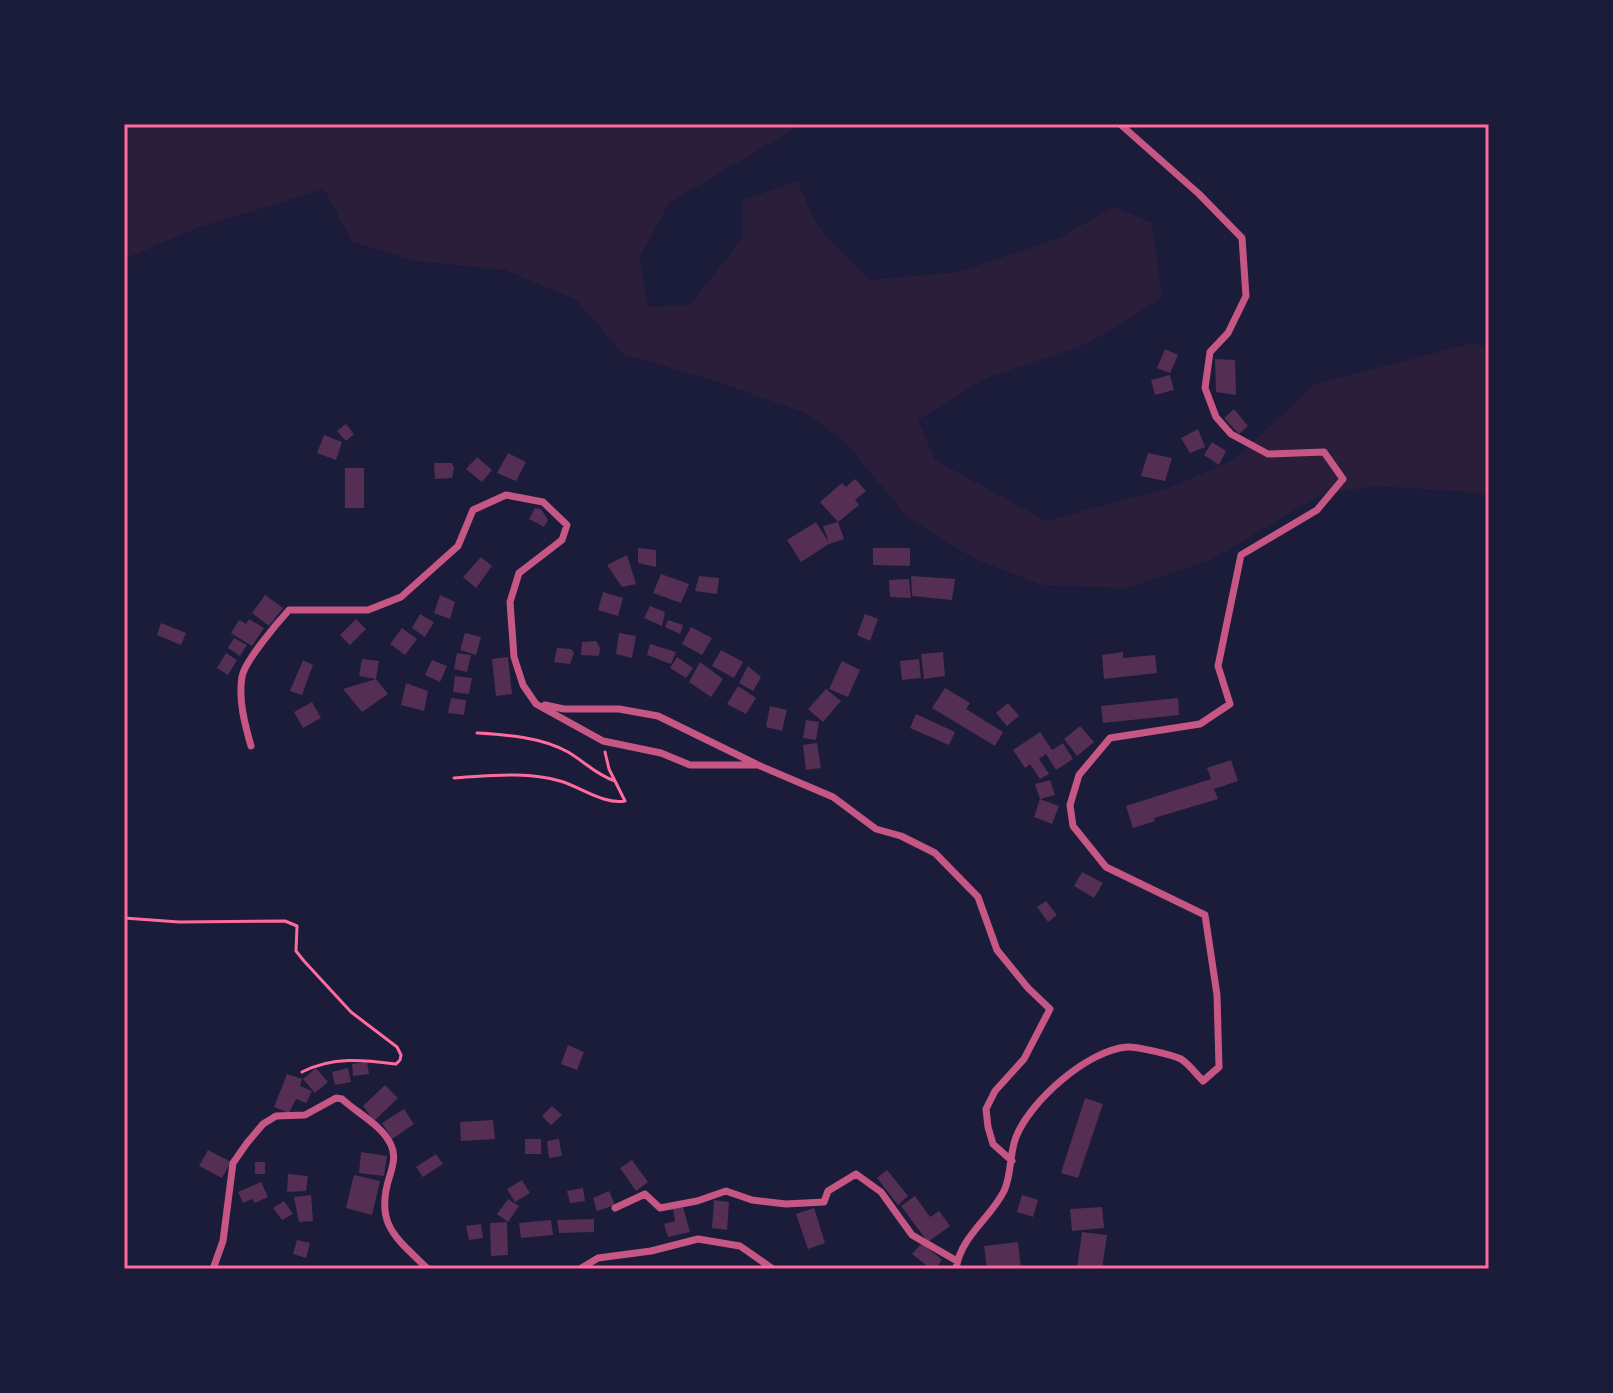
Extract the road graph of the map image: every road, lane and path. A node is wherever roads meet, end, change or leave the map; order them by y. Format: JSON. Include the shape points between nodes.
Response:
{"nodes":[{"id":1,"x":1120,"y":124,"type":"edge"},
{"id":2,"x":536,"y":704,"type":"junction"},
{"id":3,"x":477,"y":733,"type":"dead end"},
{"id":4,"x":603,"y":741,"type":"junction"},
{"id":5,"x":251,"y":746,"type":"dead end"},
{"id":6,"x":758,"y":765,"type":"junction"},
{"id":7,"x":454,"y":778,"type":"dead end"},
{"id":8,"x":615,"y":781,"type":"junction"},
{"id":9,"x":124,"y":918,"type":"edge"},
{"id":10,"x":302,"y":1072,"type":"dead end"},
{"id":11,"x":1012,"y":1161,"type":"junction"},
{"id":12,"x":615,"y":1208,"type":"dead end"},
{"id":13,"x":956,"y":1265,"type":"edge"},
{"id":14,"x":213,"y":1269,"type":"edge"},
{"id":15,"x":428,"y":1269,"type":"edge"},
{"id":16,"x":580,"y":1269,"type":"edge"},
{"id":17,"x":773,"y":1269,"type":"edge"}],
"edges":[{"from":1,"to":11,"type":"street","via":[[1242,238],[1246,296],[1228,333],[1210,352],[1205,388],[1216,417],[1231,434],[1268,454],[1324,452],[1343,479],[1317,510],[1241,555],[1218,666],[1230,704],[1200,724],[1110,738],[1079,775],[1070,805],[1073,826],[1106,867],[1205,915],[1217,995],[1219,1067],[1203,1081],[1180,1059],[1129,1046],[1103,1053],[1057,1084],[1029,1113],[1015,1139]]},
{"from":2,"to":4,"type":"street"},
{"from":2,"to":5,"type":"street","via":[[514,657],[510,602],[519,573],[562,540],[567,525],[543,502],[506,495],[473,510],[458,546],[401,597],[368,610],[289,610],[242,674],[241,699]]},
{"from":2,"to":6,"type":"street","via":[[658,716]]},
{"from":3,"to":8,"type":"path","via":[[530,739],[566,751]]},
{"from":4,"to":6,"type":"street","via":[[690,765]]},
{"from":4,"to":8,"type":"path"},
{"from":6,"to":11,"type":"street","via":[[833,797],[876,829],[935,853],[978,897],[997,950],[1050,1009],[1024,1059],[986,1109],[993,1144]]},
{"from":7,"to":8,"type":"path","via":[[524,774],[560,781],[615,803],[625,801]]},
{"from":9,"to":10,"type":"path","via":[[285,921],[297,926],[296,951],[304,961],[401,1055],[396,1064],[350,1059]]},
{"from":11,"to":13,"type":"street","via":[[1003,1193],[968,1237]]},
{"from":12,"to":13,"type":"street","via":[[645,1194],[660,1208],[726,1191],[786,1204],[824,1202],[828,1191],[856,1174],[881,1192],[912,1235]]},
{"from":14,"to":15,"type":"street","via":[[223,1241],[233,1163],[247,1143],[276,1116],[305,1115],[336,1098],[388,1138],[393,1163],[383,1201],[385,1219]]},
{"from":16,"to":17,"type":"street","via":[[598,1258],[698,1239],[740,1246]]}]}
